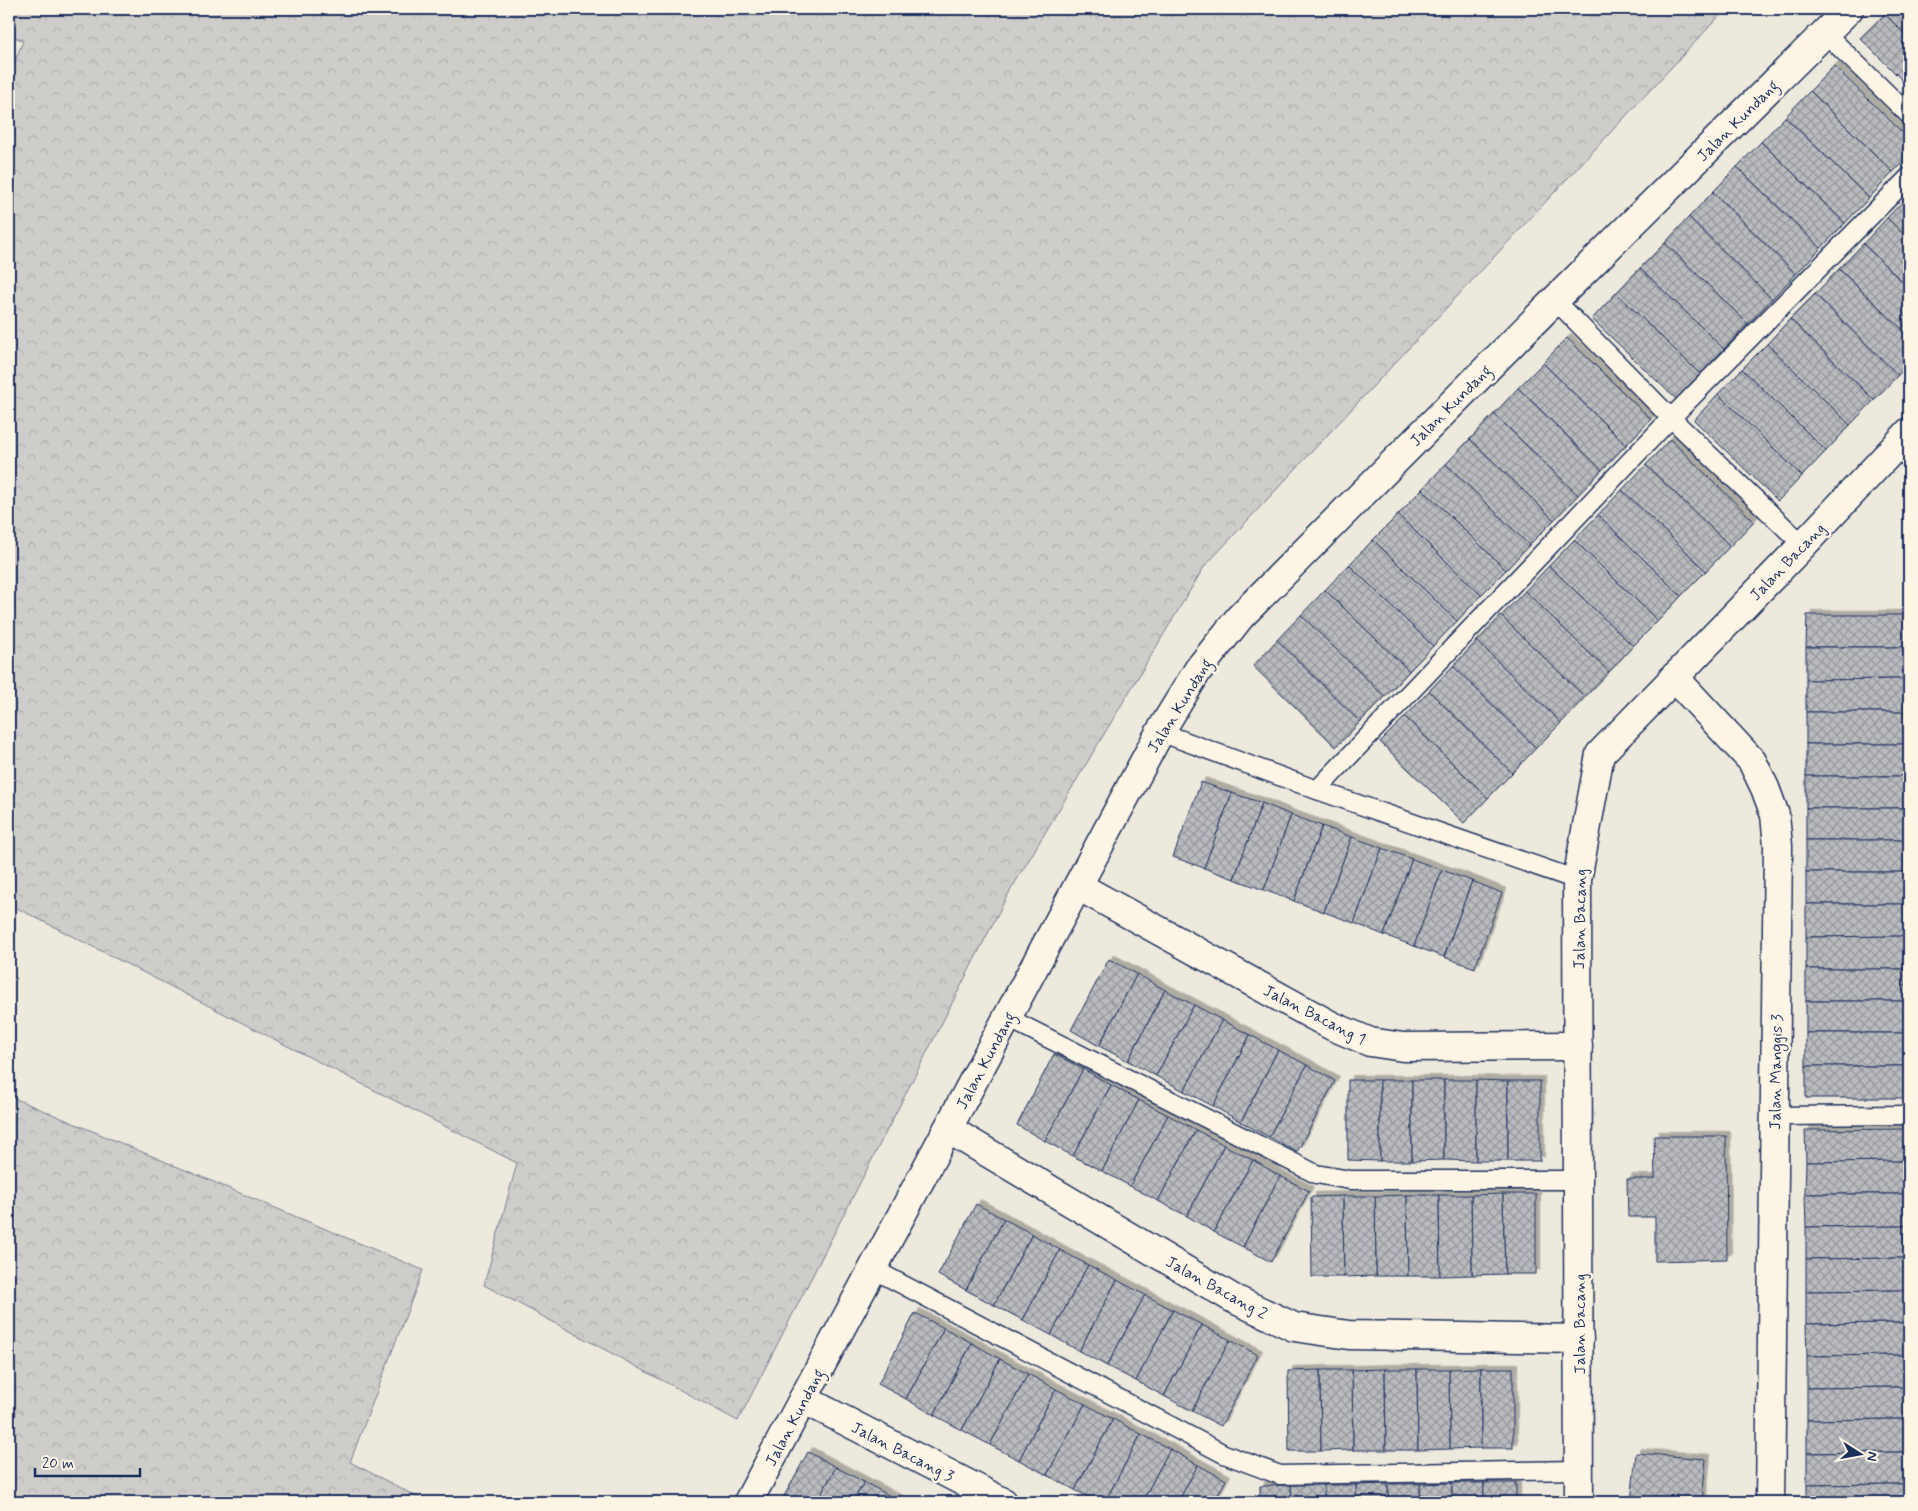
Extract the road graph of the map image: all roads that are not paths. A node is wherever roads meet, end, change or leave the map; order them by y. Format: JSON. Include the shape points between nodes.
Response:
{"nodes":[{"id":1,"x":1848,"y":9,"type":"edge"},
{"id":2,"x":1825,"y":33,"type":"junction"},
{"id":3,"x":1909,"y":115,"type":"edge"},
{"id":4,"x":1909,"y":177,"type":"edge"},
{"id":5,"x":1554,"y":300,"type":"junction"},
{"id":6,"x":1671,"y":418,"type":"junction"},
{"id":7,"x":1905,"y":445,"type":"edge"},
{"id":8,"x":1803,"y":545,"type":"junction"},
{"id":9,"x":1674,"y":677,"type":"junction"},
{"id":10,"x":1160,"y":732,"type":"junction"},
{"id":11,"x":1317,"y":790,"type":"junction"},
{"id":12,"x":1577,"y":880,"type":"junction"},
{"id":13,"x":1078,"y":886,"type":"junction"},
{"id":14,"x":1008,"y":1018,"type":"junction"},
{"id":15,"x":1578,"y":1046,"type":"junction"},
{"id":16,"x":1909,"y":1115,"type":"edge"},
{"id":17,"x":1775,"y":1116,"type":"junction"},
{"id":18,"x":948,"y":1129,"type":"junction"},
{"id":19,"x":1579,"y":1180,"type":"junction"},
{"id":20,"x":873,"y":1269,"type":"junction"},
{"id":21,"x":1579,"y":1339,"type":"junction"},
{"id":22,"x":803,"y":1399,"type":"junction"},
{"id":23,"x":1579,"y":1470,"type":"junction"},
{"id":24,"x":748,"y":1502,"type":"edge"},
{"id":25,"x":1003,"y":1502,"type":"edge"},
{"id":26,"x":1580,"y":1502,"type":"edge"},
{"id":27,"x":1770,"y":1502,"type":"edge"}],
"edges":[{"from":1,"to":2,"type":"street","name":"Jalan Kundang"},
{"from":2,"to":3,"type":"lane"},
{"from":2,"to":5,"type":"street","name":"Jalan Kundang"},
{"from":4,"to":6,"type":"lane"},
{"from":5,"to":6,"type":"lane"},
{"from":5,"to":10,"type":"street","name":"Jalan Kundang","via":[[1240,617],[1198,670]]},
{"from":6,"to":8,"type":"lane"},
{"from":6,"to":11,"type":"lane"},
{"from":7,"to":8,"type":"street","name":"Jalan Bacang"},
{"from":8,"to":9,"type":"street","name":"Jalan Bacang"},
{"from":9,"to":12,"type":"street","name":"Jalan Bacang","via":[[1600,754]]},
{"from":9,"to":17,"type":"street","name":"Jalan Manggis 3","via":[[1752,762],[1775,815],[1778,846]]},
{"from":10,"to":11,"type":"lane"},
{"from":10,"to":13,"type":"street","name":"Jalan Kundang"},
{"from":11,"to":12,"type":"lane"},
{"from":12,"to":15,"type":"street","name":"Jalan Bacang"},
{"from":13,"to":14,"type":"street","name":"Jalan Kundang"},
{"from":13,"to":15,"type":"street","name":"Jalan Bacang 1","via":[[1332,1026],[1370,1042],[1403,1047]]},
{"from":14,"to":18,"type":"street","name":"Jalan Kundang"},
{"from":14,"to":19,"type":"lane","via":[[1316,1174],[1350,1180]]},
{"from":15,"to":19,"type":"street","name":"Jalan Bacang"},
{"from":16,"to":17,"type":"lane"},
{"from":17,"to":27,"type":"street","name":"Jalan Manggis 3"},
{"from":18,"to":20,"type":"street","name":"Jalan Kundang"},
{"from":18,"to":21,"type":"street","name":"Jalan Bacang 2","via":[[1232,1298],[1294,1326],[1349,1336]]},
{"from":19,"to":21,"type":"street","name":"Jalan Bacang"},
{"from":20,"to":22,"type":"street","name":"Jalan Kundang"},
{"from":20,"to":23,"type":"lane","via":[[1224,1454],[1280,1475]]},
{"from":21,"to":23,"type":"street","name":"Jalan Bacang"},
{"from":22,"to":24,"type":"street","name":"Jalan Kundang"},
{"from":22,"to":25,"type":"street","name":"Jalan Bacang 3"},
{"from":23,"to":26,"type":"street","name":"Jalan Bacang"}]}
